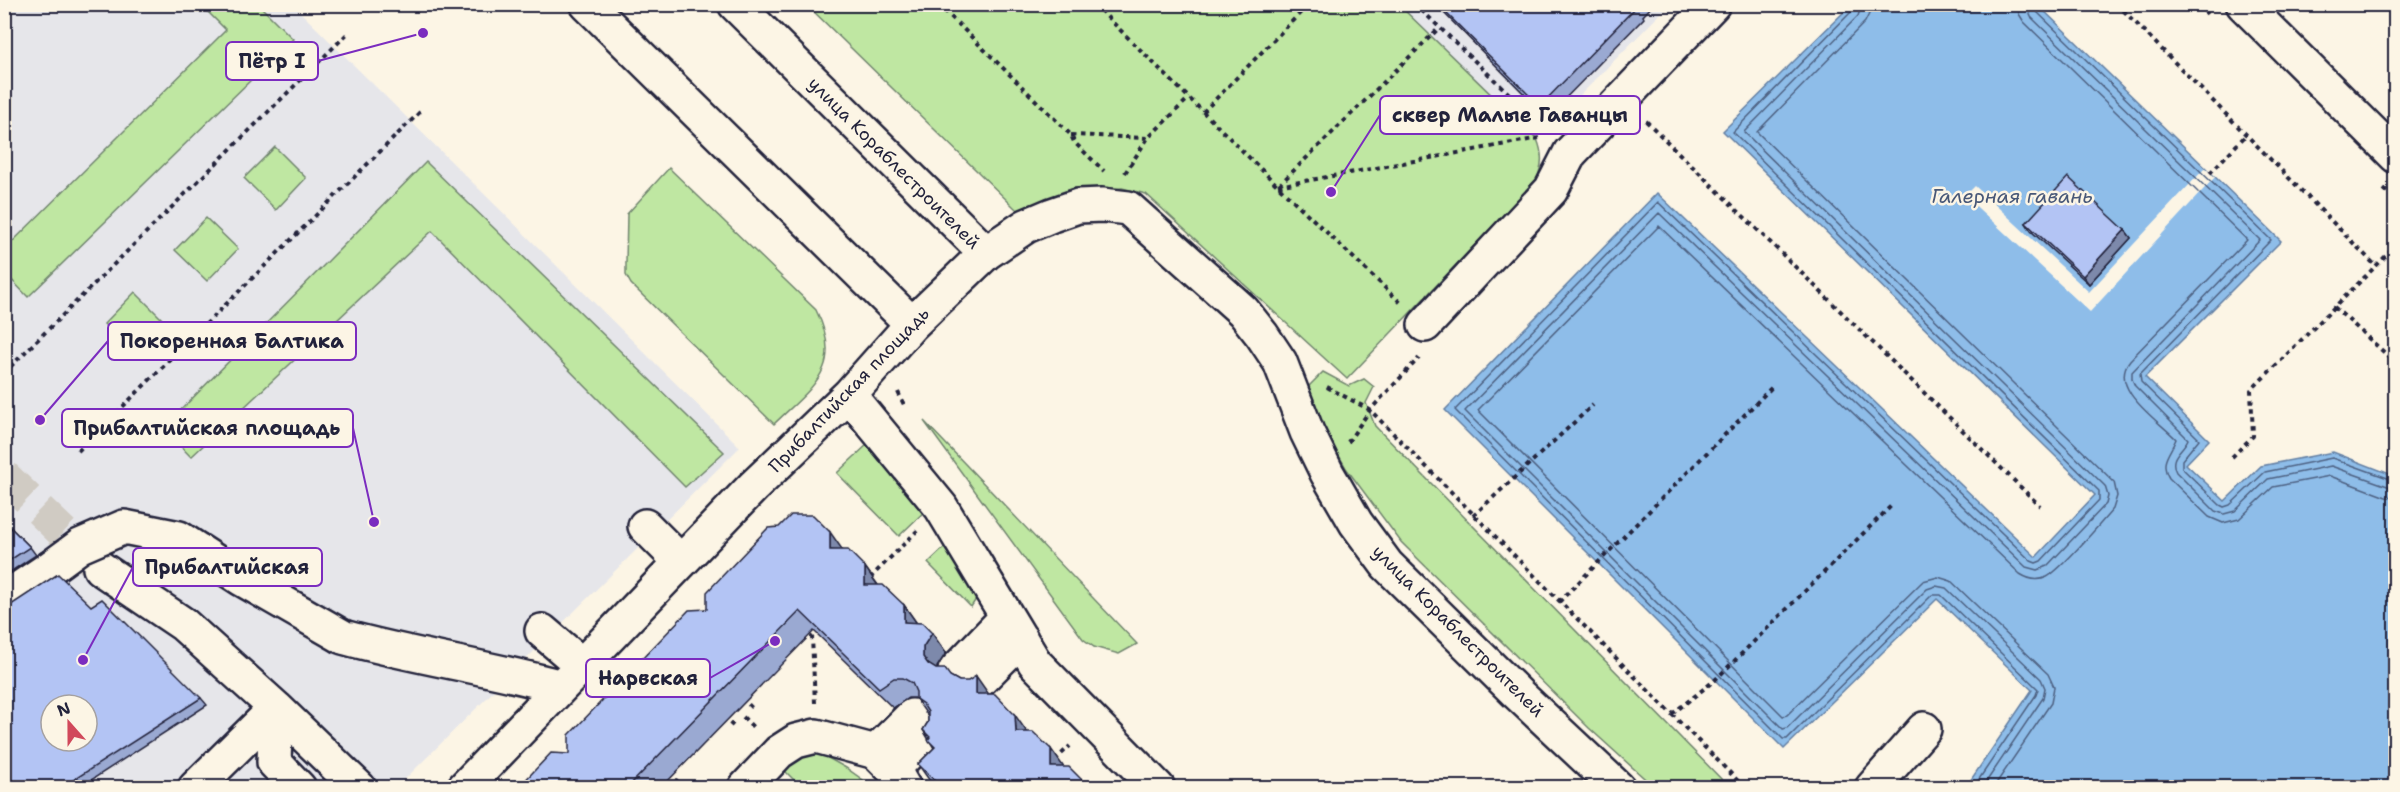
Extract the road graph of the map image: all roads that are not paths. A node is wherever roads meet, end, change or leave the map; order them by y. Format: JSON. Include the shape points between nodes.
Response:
{"nodes":[{"id":1,"x":587,"y":4,"type":"edge"},
{"id":2,"x":735,"y":4,"type":"edge"},
{"id":3,"x":1713,"y":4,"type":"edge"},
{"id":4,"x":2243,"y":4,"type":"edge"},
{"id":5,"x":2396,"y":156,"type":"edge"},
{"id":6,"x":986,"y":254,"type":"junction"},
{"id":7,"x":912,"y":324,"type":"junction"},
{"id":8,"x":1425,"y":325,"type":"road end"},
{"id":9,"x":849,"y":395,"type":"junction"},
{"id":10,"x":645,"y":526,"type":"dead end"},
{"id":11,"x":681,"y":562,"type":"junction"},
{"id":12,"x":100,"y":568,"type":"tunnel mouth"},
{"id":13,"x":4,"y":599,"type":"edge"},
{"id":14,"x":1014,"y":628,"type":"junction"},
{"id":15,"x":542,"y":631,"type":"dead end"},
{"id":16,"x":571,"y":676,"type":"junction"},
{"id":17,"x":966,"y":677,"type":"dead end"},
{"id":18,"x":276,"y":708,"type":"junction"},
{"id":19,"x":918,"y":727,"type":"edge"},
{"id":20,"x":1924,"y":729,"type":"dead end"},
{"id":21,"x":891,"y":769,"type":"edge"},
{"id":22,"x":195,"y":788,"type":"edge"},
{"id":23,"x":299,"y":788,"type":"edge"},
{"id":24,"x":359,"y":788,"type":"edge"},
{"id":25,"x":464,"y":788,"type":"edge"},
{"id":26,"x":746,"y":788,"type":"edge"},
{"id":27,"x":1158,"y":788,"type":"edge"},
{"id":28,"x":1618,"y":788,"type":"edge"},
{"id":29,"x":1872,"y":788,"type":"edge"}],
"edges":[{"from":1,"to":7,"type":"street"},
{"from":2,"to":6,"type":"street","name":"улица Кораблестроителей"},
{"from":3,"to":8,"type":"street","via":[[1621,99],[1562,144],[1551,190]]},
{"from":4,"to":5,"type":"street"},
{"from":6,"to":7,"type":"street","name":"Прибалтийская площадь"},
{"from":6,"to":28,"type":"street","name":"улица Кораблестроителей","via":[[1026,226],[1110,195],[1128,208],[1243,311],[1262,334],[1280,362],[1307,432],[1328,473],[1356,523],[1387,565]]},
{"from":7,"to":9,"type":"street","name":"Прибалтийская площадь"},
{"from":9,"to":11,"type":"street","name":"Прибалтийская площадь"},
{"from":9,"to":14,"type":"street","via":[[941,507]]},
{"from":10,"to":11,"type":"street"},
{"from":11,"to":16,"type":"street","name":"Прибалтийская площадь"},
{"from":12,"to":18,"type":"street","via":[[183,624]]},
{"from":13,"to":16,"type":"street","bridge":true,"via":[[80,546],[124,527],[179,538],[343,638],[520,676]]},
{"from":14,"to":17,"type":"street"},
{"from":14,"to":27,"type":"street","via":[[1035,663]]},
{"from":15,"to":16,"type":"street"},
{"from":16,"to":25,"type":"street","name":"Прибалтийская площадь"},
{"from":18,"to":22,"type":"street"},
{"from":18,"to":23,"type":"street","via":[[274,762]]},
{"from":18,"to":24,"type":"street"},
{"from":19,"to":21,"type":"street"},
{"from":20,"to":29,"type":"street"},
{"from":21,"to":26,"type":"street","via":[[816,736],[796,741],[779,752]]}]}
